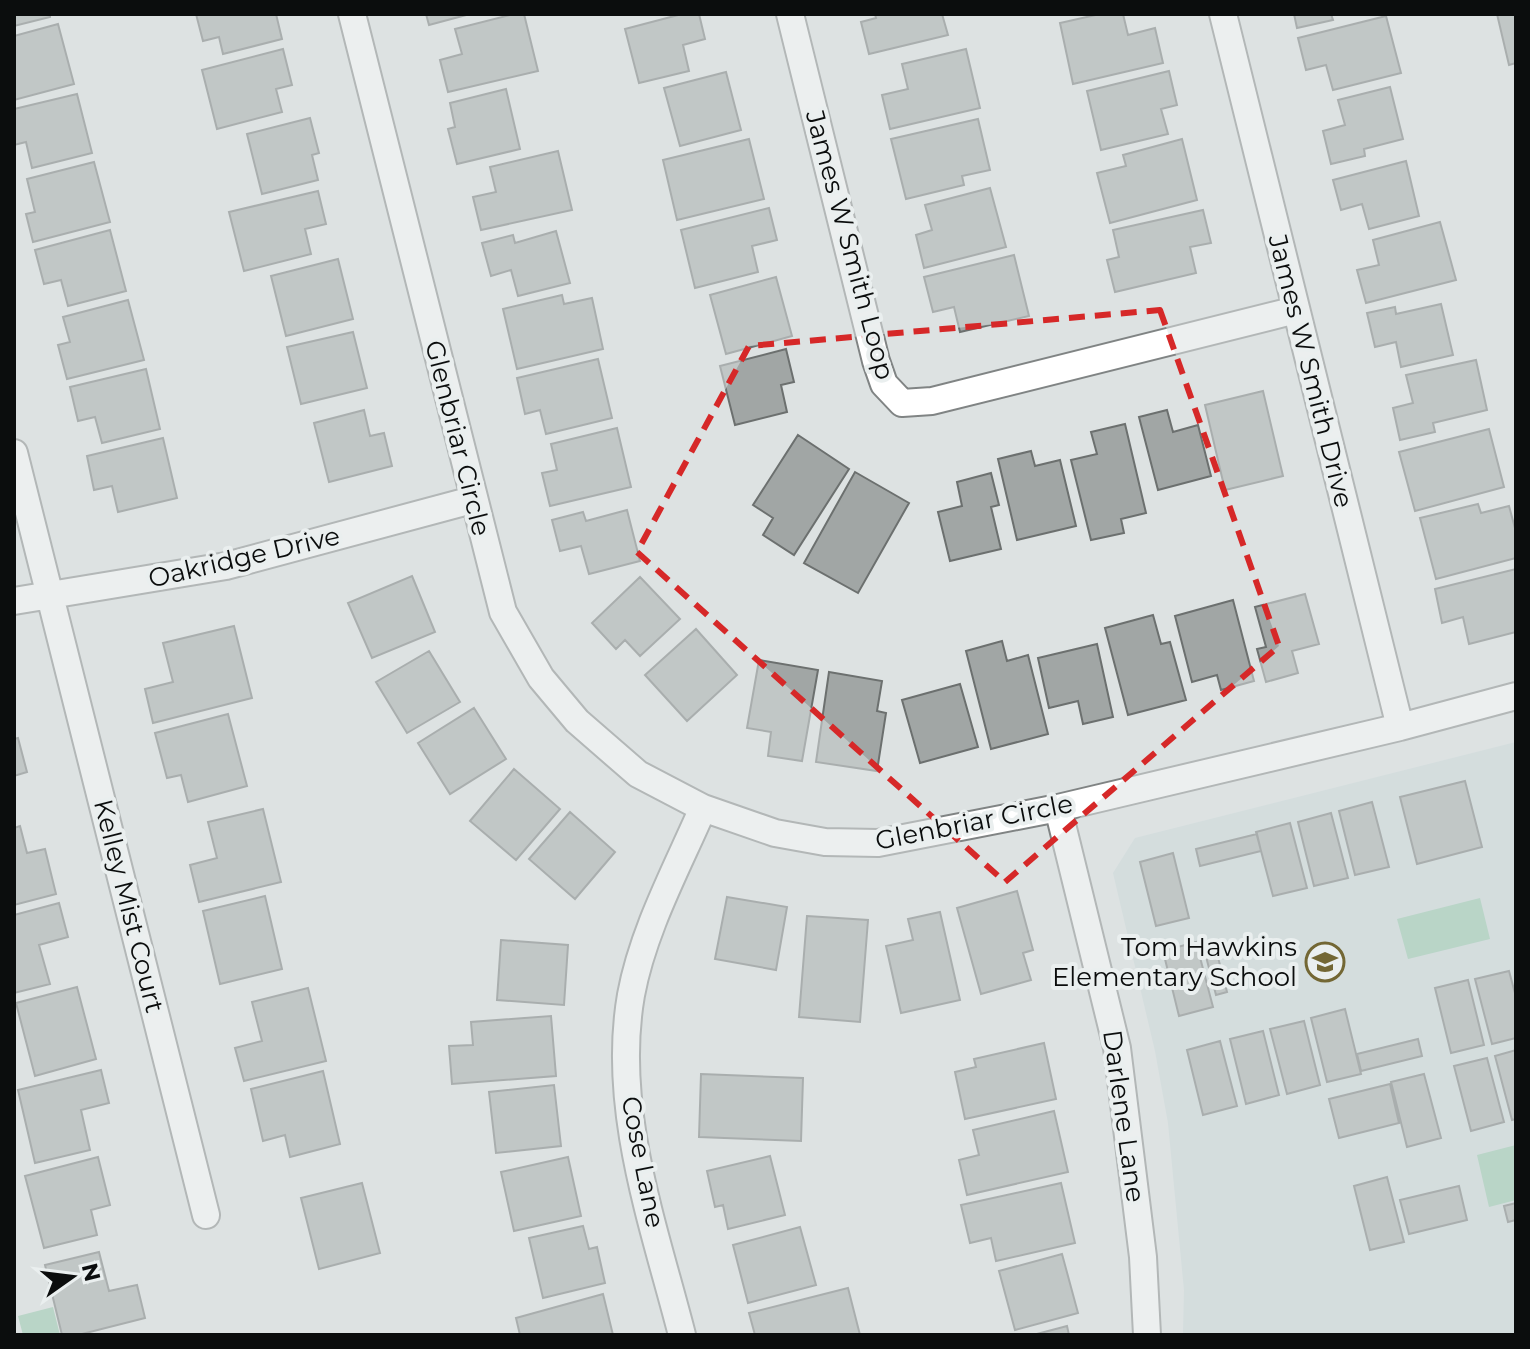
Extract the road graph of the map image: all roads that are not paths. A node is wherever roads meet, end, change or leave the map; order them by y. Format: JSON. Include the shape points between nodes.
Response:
{"nodes":[{"id":1,"x":352,"y":14,"type":"edge"},
{"id":2,"x":790,"y":14,"type":"edge"},
{"id":3,"x":1223,"y":14,"type":"edge"},
{"id":4,"x":1296,"y":310,"type":"junction"},
{"id":5,"x":14,"y":453,"type":"edge"},
{"id":6,"x":472,"y":500,"type":"junction"},
{"id":7,"x":52,"y":596,"type":"junction"},
{"id":8,"x":14,"y":601,"type":"edge"},
{"id":9,"x":1516,"y":696,"type":"edge"},
{"id":10,"x":1400,"y":727,"type":"junction"},
{"id":11,"x":703,"y":808,"type":"junction"},
{"id":12,"x":1058,"y":808,"type":"junction"},
{"id":13,"x":206,"y":1215,"type":"dead end"},
{"id":14,"x":682,"y":1335,"type":"edge"},
{"id":15,"x":1147,"y":1335,"type":"edge"}],
"edges":[{"from":1,"to":6,"type":"street","name":"Glenbriar Circle"},
{"from":2,"to":4,"type":"street","name":"James W Smith Loop","via":[[876,361],[884,384],[902,403],[932,401]]},
{"from":3,"to":4,"type":"street","name":"James W Smith Drive"},
{"from":4,"to":10,"type":"street","name":"James W Smith Drive"},
{"from":5,"to":7,"type":"street","name":"Kelley Mist Court"},
{"from":6,"to":7,"type":"street","name":"Oakridge Drive","via":[[226,566]]},
{"from":6,"to":11,"type":"street","name":"Glenbriar Circle","via":[[503,612],[541,678],[577,721],[638,774]]},
{"from":7,"to":8,"type":"street","name":"Oakridge Drive"},
{"from":7,"to":13,"type":"street","name":"Kelley Mist Court"},
{"from":9,"to":10,"type":"street","name":"Glenbriar Circle"},
{"from":10,"to":12,"type":"street","name":"Glenbriar Circle"},
{"from":11,"to":12,"type":"street","name":"Glenbriar Circle","via":[[775,833],[825,842],[878,843]]},
{"from":11,"to":14,"type":"street","name":"Cose Lane","via":[[652,924],[631,995],[626,1074],[635,1151]]},
{"from":12,"to":15,"type":"street","name":"Darlene Lane","via":[[1117,1048],[1143,1257]]}]}
